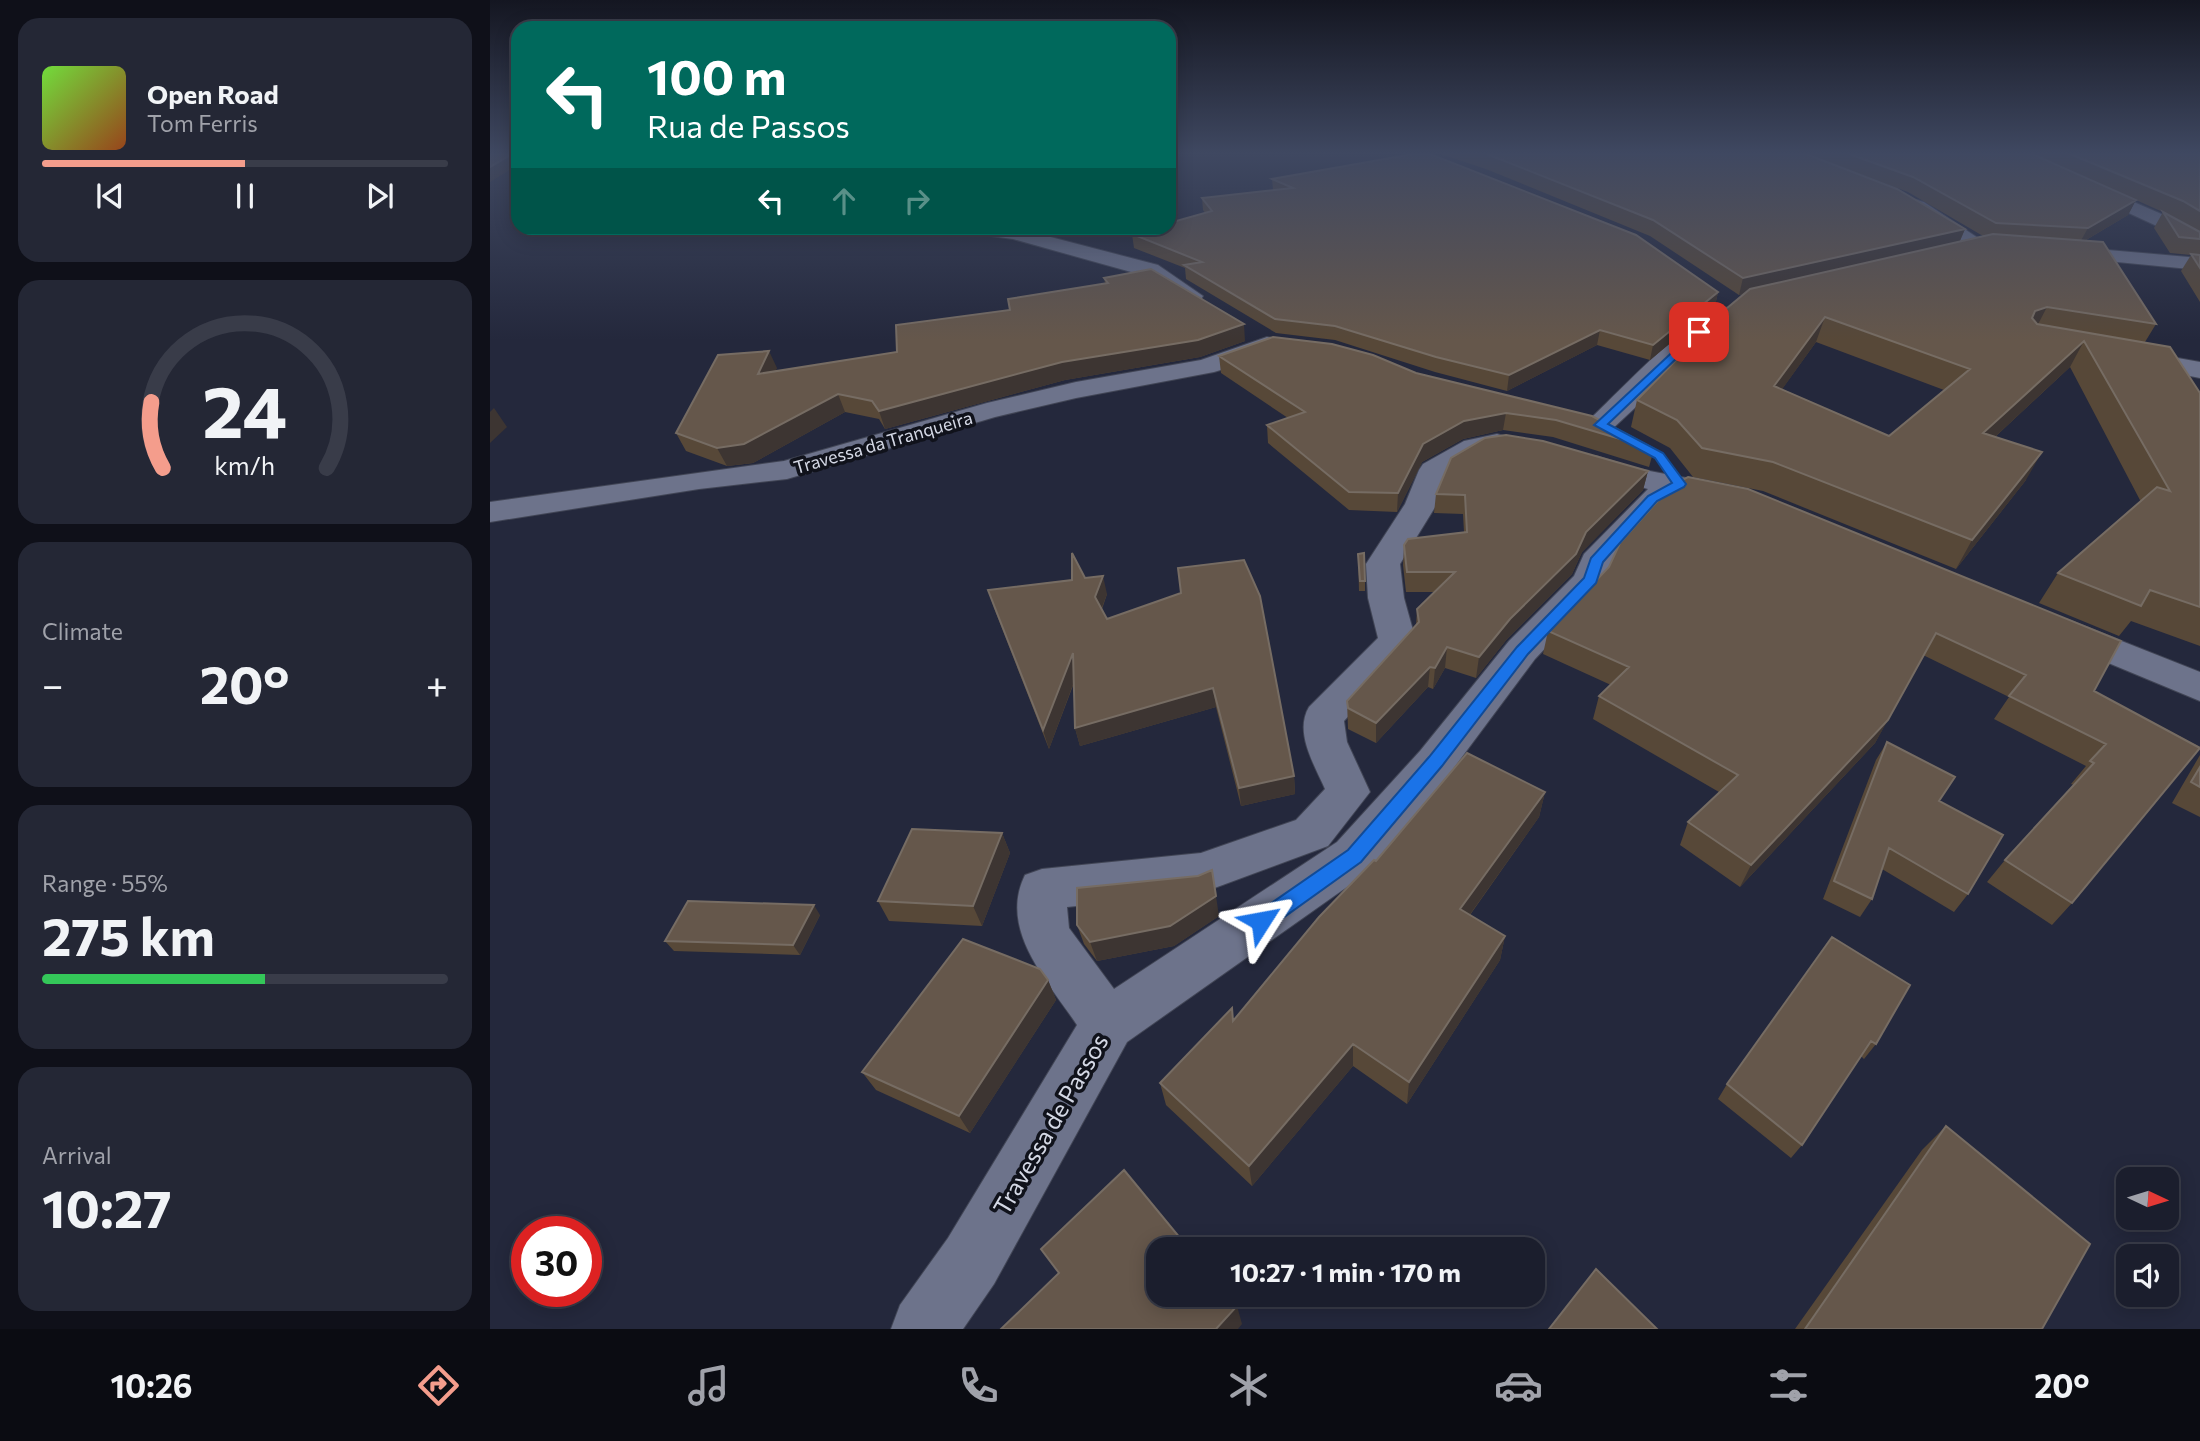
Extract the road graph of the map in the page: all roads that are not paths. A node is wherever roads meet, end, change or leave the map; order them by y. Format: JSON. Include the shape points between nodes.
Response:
{"nodes":[{"id":1,"x":1934,"y":216,"type":"edge"},
{"id":2,"x":2150,"y":216,"type":"edge"},
{"id":3,"x":1021,"y":235,"type":"edge"},
{"id":4,"x":2200,"y":245,"type":"edge"},
{"id":5,"x":1983,"y":248,"type":"junction"},
{"id":6,"x":2009,"y":249,"type":"edge"},
{"id":7,"x":2034,"y":250,"type":"edge"},
{"id":8,"x":1958,"y":254,"type":"edge"},
{"id":9,"x":2200,"y":264,"type":"edge"},
{"id":10,"x":1715,"y":292,"type":"edge"},
{"id":11,"x":1209,"y":307,"type":"edge"},
{"id":12,"x":1269,"y":339,"type":"edge"},
{"id":13,"x":2103,"y":353,"type":"edge"},
{"id":14,"x":2200,"y":370,"type":"edge"},
{"id":15,"x":1680,"y":484,"type":"junction"},
{"id":16,"x":1764,"y":505,"type":"edge"},
{"id":17,"x":490,"y":512,"type":"edge"},
{"id":18,"x":2033,"y":617,"type":"edge"},
{"id":19,"x":2200,"y":687,"type":"edge"},
{"id":20,"x":1108,"y":1024,"type":"junction"},
{"id":21,"x":924,"y":1329,"type":"edge"}],
"edges":[{"from":1,"to":5,"type":"street"},
{"from":2,"to":4,"type":"street"},
{"from":3,"to":11,"type":"street","via":[[1150,270]]},
{"from":5,"to":6,"type":"street"},
{"from":5,"to":8,"type":"street"},
{"from":7,"to":9,"type":"street"},
{"from":10,"to":15,"type":"street","via":[[1740,305],[1699,332],[1611,432],[1659,456]]},
{"from":12,"to":17,"type":"street","name":"Travessa da Tranqueira","via":[[1248,354],[1205,367],[987,411],[788,470]]},
{"from":13,"to":14,"type":"street"},
{"from":15,"to":16,"type":"street"},
{"from":15,"to":20,"type":"street","name":"Travessa de Passos","via":[[1653,499],[1596,561],[1590,580],[1522,650],[1436,762],[1354,856]]},
{"from":15,"to":20,"type":"street","via":[[1628,477],[1548,450],[1504,442],[1474,447],[1434,470],[1421,504],[1383,564],[1397,641],[1323,717],[1326,742],[1348,792],[1312,833],[1201,873],[1042,889],[1044,934]]},
{"from":18,"to":19,"type":"street"},
{"from":20,"to":21,"type":"street","name":"Travessa de Passos","via":[[971,1261]]}]}
